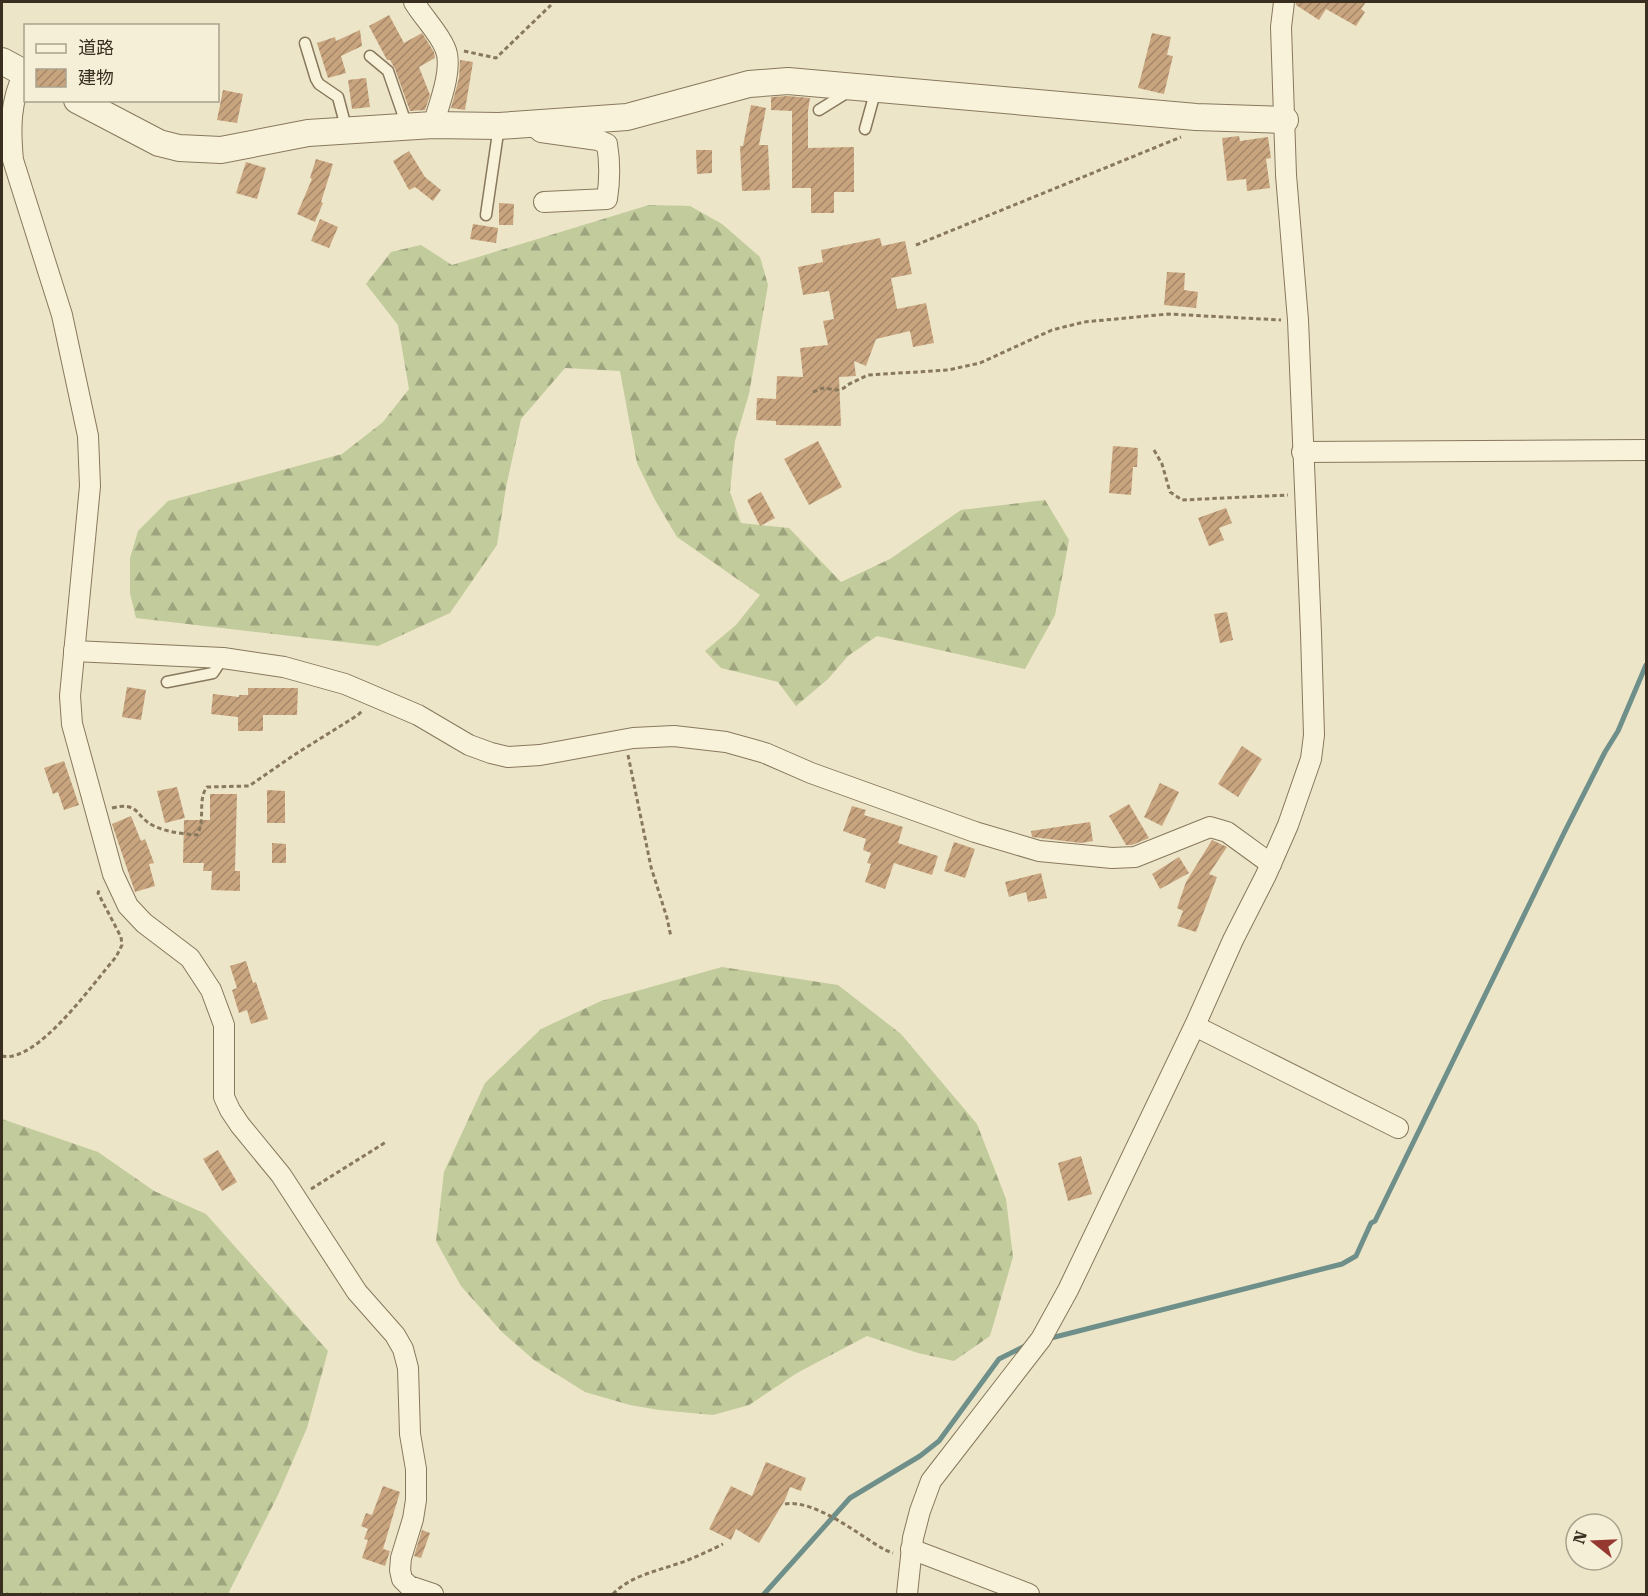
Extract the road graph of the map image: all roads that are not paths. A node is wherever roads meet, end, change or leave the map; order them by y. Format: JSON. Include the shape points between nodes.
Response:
{"nodes":[{"id":1,"x":414,"y":2,"type":"edge"},
{"id":2,"x":1284,"y":2,"type":"edge"},
{"id":3,"x":305,"y":43,"type":"dead end"},
{"id":4,"x":370,"y":57,"type":"dead end"},
{"id":5,"x":2,"y":61,"type":"edge"},
{"id":6,"x":16,"y":83,"type":"edge"},
{"id":7,"x":866,"y":88,"type":"junction"},
{"id":8,"x":81,"y":102,"type":"edge"},
{"id":9,"x":819,"y":110,"type":"dead end"},
{"id":10,"x":1285,"y":120,"type":"junction"},
{"id":11,"x":433,"y":124,"type":"junction"},
{"id":12,"x":531,"y":124,"type":"junction"},
{"id":13,"x":499,"y":126,"type":"junction"},
{"id":14,"x":407,"y":127,"type":"junction"},
{"id":15,"x":865,"y":129,"type":"dead end"},
{"id":16,"x":347,"y":131,"type":"junction"},
{"id":17,"x":544,"y":201,"type":"dead end"},
{"id":18,"x":486,"y":215,"type":"dead end"},
{"id":19,"x":1647,"y":450,"type":"edge"},
{"id":20,"x":1302,"y":452,"type":"junction"},
{"id":21,"x":74,"y":651,"type":"junction"},
{"id":22,"x":223,"y":658,"type":"junction"},
{"id":23,"x":167,"y":682,"type":"dead end"},
{"id":24,"x":1271,"y":864,"type":"junction"},
{"id":25,"x":1194,"y":1026,"type":"junction"},
{"id":26,"x":1398,"y":1128,"type":"dead end"},
{"id":27,"x":910,"y":1553,"type":"junction"},
{"id":28,"x":433,"y":1594,"type":"edge"},
{"id":29,"x":907,"y":1594,"type":"edge"},
{"id":30,"x":1029,"y":1594,"type":"edge"}],
"edges":[{"from":1,"to":11,"type":"street","via":[[445,47],[448,58]]},
{"from":2,"to":10,"type":"street","via":[[1281,27]]},
{"from":3,"to":16,"type":"lane","via":[[319,84],[338,97]]},
{"from":4,"to":14,"type":"lane","via":[[387,71]]},
{"from":5,"to":6,"type":"street"},
{"from":6,"to":21,"type":"street","via":[[11,134],[13,160],[62,315],[88,436],[90,486]]},
{"from":7,"to":9,"type":"lane"},
{"from":7,"to":10,"type":"street","via":[[1196,117]]},
{"from":7,"to":12,"type":"street","via":[[788,81],[749,84],[627,117]]},
{"from":7,"to":15,"type":"lane"},
{"from":8,"to":16,"type":"street","via":[[159,143],[179,148],[221,150],[309,133]]},
{"from":10,"to":20,"type":"street"},
{"from":11,"to":13,"type":"street"},
{"from":11,"to":14,"type":"street"},
{"from":12,"to":13,"type":"street"},
{"from":12,"to":17,"type":"street","via":[[541,132],[607,144],[607,199]]},
{"from":13,"to":18,"type":"lane"},
{"from":14,"to":16,"type":"street"},
{"from":19,"to":20,"type":"street"},
{"from":20,"to":24,"type":"street","via":[[1313,743],[1303,786]]},
{"from":21,"to":22,"type":"street"},
{"from":21,"to":28,"type":"street","via":[[72,724],[113,874],[128,906],[189,958],[211,990],[224,1025],[224,1097],[240,1125],[281,1175],[357,1292],[396,1335],[403,1349],[408,1368],[416,1500],[400,1570],[409,1586]]},
{"from":22,"to":23,"type":"lane","via":[[213,673]]},
{"from":22,"to":24,"type":"street","via":[[284,667],[345,684],[418,715],[469,745],[508,757],[624,739],[674,736],[726,742],[975,832],[1039,851],[1135,857],[1210,827],[1227,832]]},
{"from":24,"to":25,"type":"street"},
{"from":25,"to":26,"type":"street"},
{"from":25,"to":27,"type":"street","via":[[1068,1290],[1041,1338],[931,1481]]},
{"from":27,"to":29,"type":"street"},
{"from":27,"to":30,"type":"street"}]}
